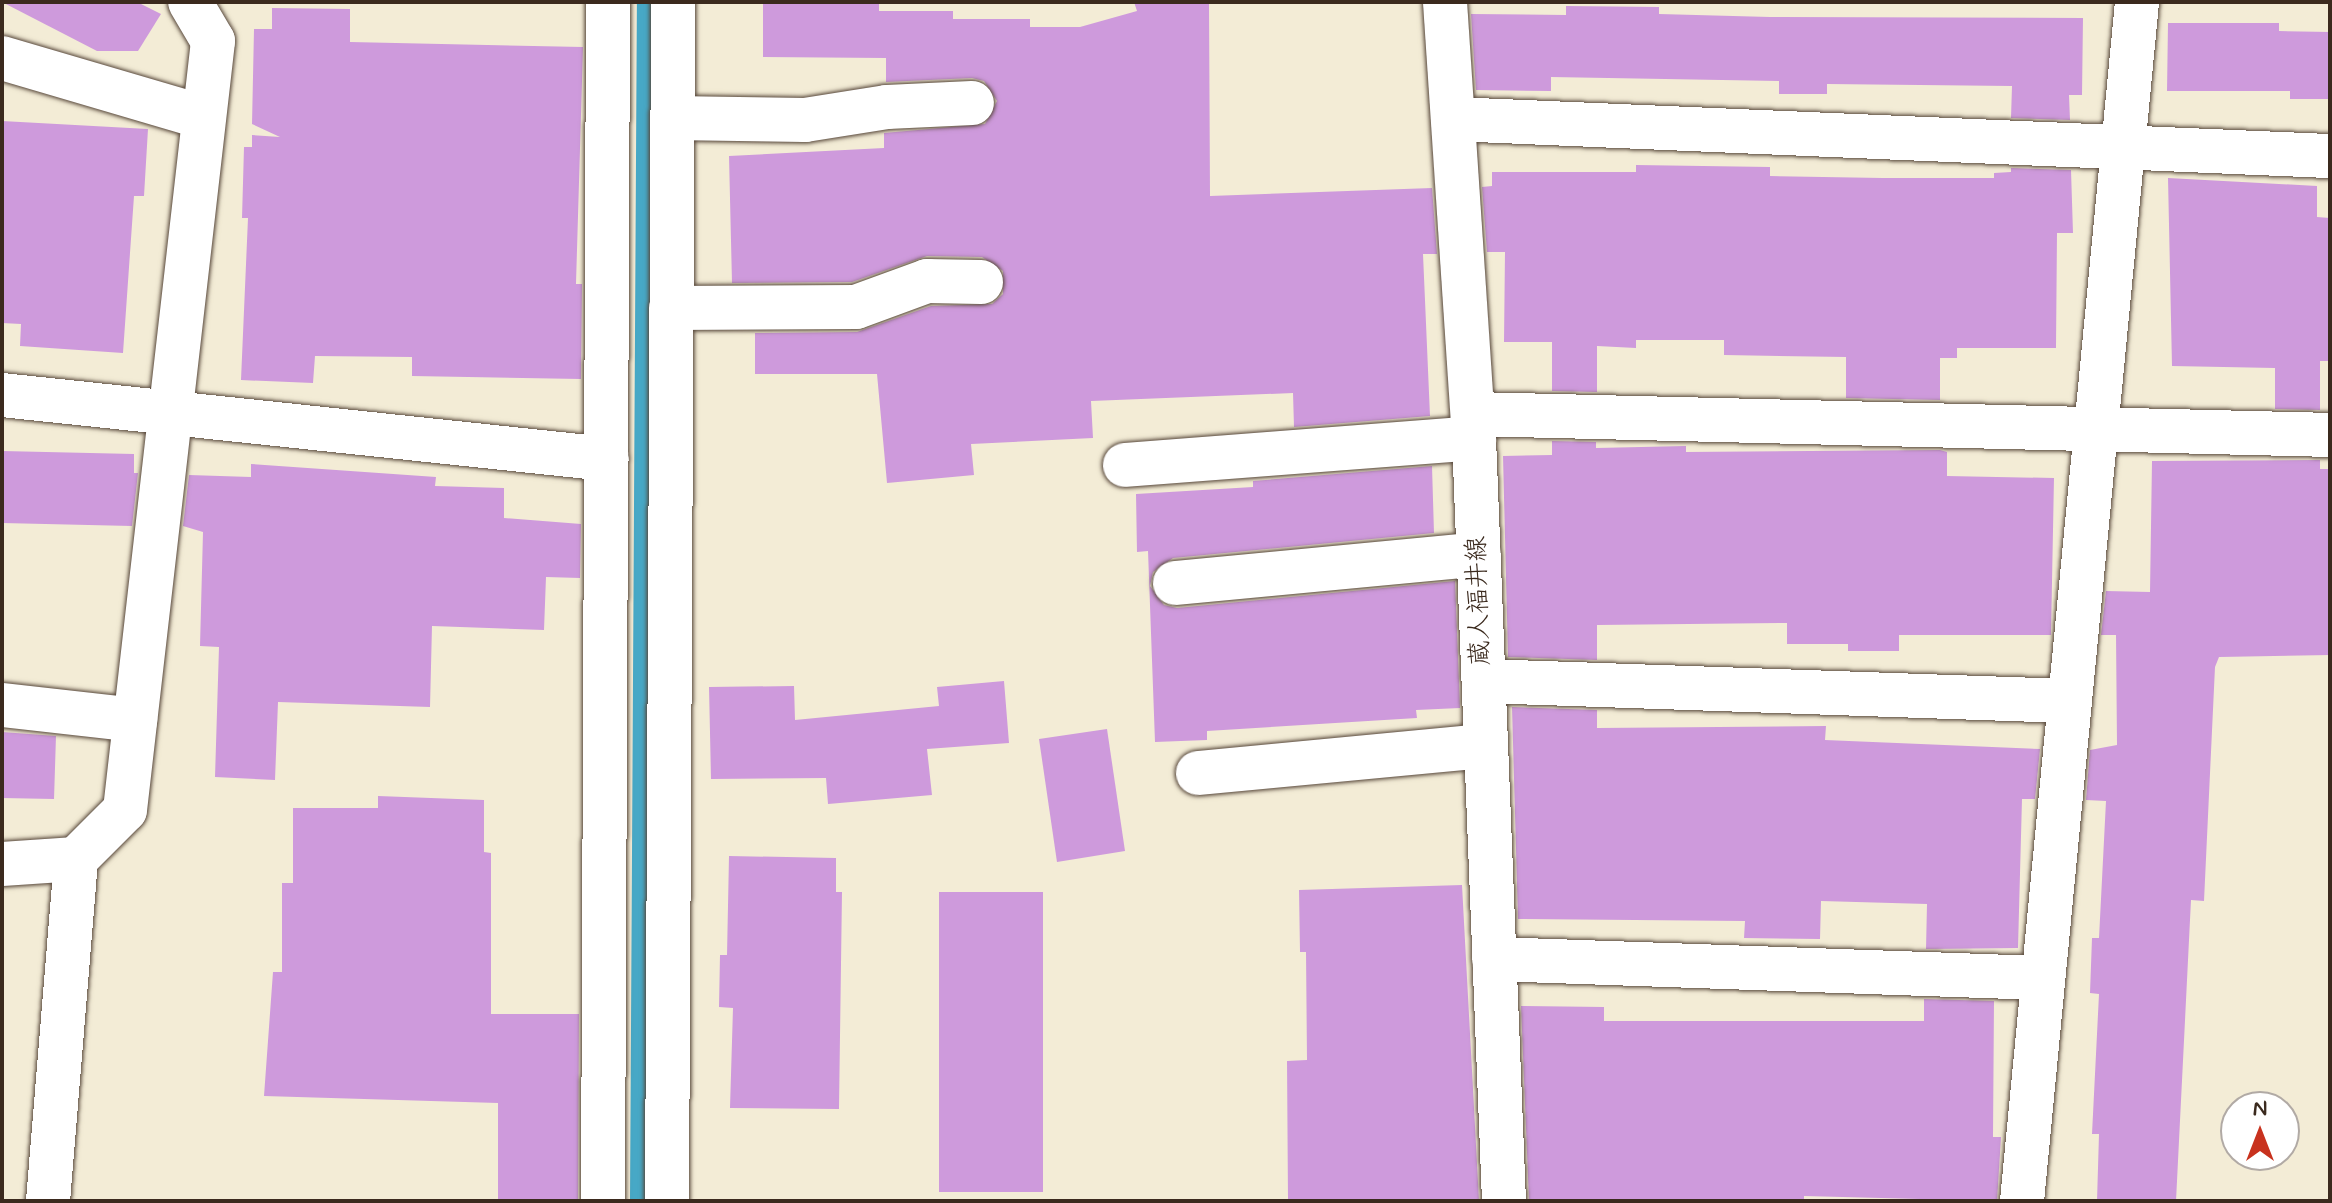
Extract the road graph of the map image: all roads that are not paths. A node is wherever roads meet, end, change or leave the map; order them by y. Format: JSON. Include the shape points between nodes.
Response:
{"nodes":[{"id":1,"x":190,"y":2,"type":"edge"},
{"id":2,"x":608,"y":2,"type":"edge"},
{"id":3,"x":673,"y":2,"type":"edge"},
{"id":4,"x":1445,"y":2,"type":"edge"},
{"id":5,"x":2137,"y":2,"type":"edge"},
{"id":6,"x":2,"y":58,"type":"edge"},
{"id":7,"x":972,"y":103,"type":"dead end"},
{"id":8,"x":203,"y":117,"type":"junction"},
{"id":9,"x":672,"y":118,"type":"junction"},
{"id":10,"x":1453,"y":119,"type":"junction"},
{"id":11,"x":2120,"y":147,"type":"junction"},
{"id":12,"x":2330,"y":156,"type":"edge"},
{"id":13,"x":981,"y":282,"type":"dead end"},
{"id":14,"x":671,"y":308,"type":"junction"},
{"id":15,"x":2,"y":395,"type":"edge"},
{"id":16,"x":170,"y":412,"type":"junction"},
{"id":17,"x":1474,"y":426,"type":"junction"},
{"id":18,"x":2098,"y":426,"type":"junction"},
{"id":19,"x":2330,"y":435,"type":"edge"},
{"id":20,"x":607,"y":459,"type":"junction"},
{"id":21,"x":1125,"y":465,"type":"dead end"},
{"id":22,"x":1479,"y":554,"type":"junction"},
{"id":23,"x":1175,"y":583,"type":"dead end"},
{"id":24,"x":1484,"y":681,"type":"junction"},
{"id":25,"x":2068,"y":701,"type":"junction"},
{"id":26,"x":2,"y":705,"type":"edge"},
{"id":27,"x":135,"y":720,"type":"junction"},
{"id":28,"x":1486,"y":746,"type":"junction"},
{"id":29,"x":1198,"y":773,"type":"dead end"},
{"id":30,"x":76,"y":859,"type":"junction"},
{"id":31,"x":2,"y":864,"type":"edge"},
{"id":32,"x":1494,"y":959,"type":"junction"},
{"id":33,"x":2040,"y":978,"type":"junction"},
{"id":34,"x":48,"y":1201,"type":"edge"},
{"id":35,"x":603,"y":1201,"type":"edge"},
{"id":36,"x":667,"y":1201,"type":"edge"},
{"id":37,"x":1504,"y":1201,"type":"edge"},
{"id":38,"x":2022,"y":1201,"type":"edge"}],
"edges":[{"from":1,"to":8,"type":"street","via":[[213,41]]},
{"from":2,"to":20,"type":"street"},
{"from":3,"to":9,"type":"street"},
{"from":4,"to":10,"type":"street","name":"蔵人福井線"},
{"from":5,"to":11,"type":"street"},
{"from":6,"to":8,"type":"street"},
{"from":7,"to":9,"type":"street","via":[[887,107],[805,120]]},
{"from":8,"to":16,"type":"street"},
{"from":9,"to":14,"type":"street"},
{"from":10,"to":11,"type":"street"},
{"from":10,"to":17,"type":"street","name":"蔵人福井線"},
{"from":11,"to":12,"type":"street"},
{"from":11,"to":18,"type":"street"},
{"from":13,"to":14,"type":"street","via":[[927,281],[856,307]]},
{"from":14,"to":36,"type":"street"},
{"from":15,"to":16,"type":"street"},
{"from":16,"to":20,"type":"street"},
{"from":16,"to":27,"type":"street"},
{"from":17,"to":18,"type":"street"},
{"from":17,"to":21,"type":"street"},
{"from":17,"to":22,"type":"street","name":"蔵人福井線"},
{"from":18,"to":19,"type":"street"},
{"from":18,"to":25,"type":"street"},
{"from":20,"to":35,"type":"street"},
{"from":22,"to":23,"type":"street"},
{"from":22,"to":24,"type":"street","name":"蔵人福井線"},
{"from":24,"to":25,"type":"street"},
{"from":24,"to":28,"type":"street","name":"蔵人福井線"},
{"from":25,"to":33,"type":"street"},
{"from":26,"to":27,"type":"street"},
{"from":27,"to":30,"type":"street","via":[[125,810]]},
{"from":28,"to":29,"type":"street"},
{"from":28,"to":32,"type":"street","name":"蔵人福井線"},
{"from":30,"to":31,"type":"street"},
{"from":30,"to":34,"type":"street"},
{"from":32,"to":33,"type":"street"},
{"from":32,"to":37,"type":"street","name":"蔵人福井線"},
{"from":33,"to":38,"type":"street"}]}
